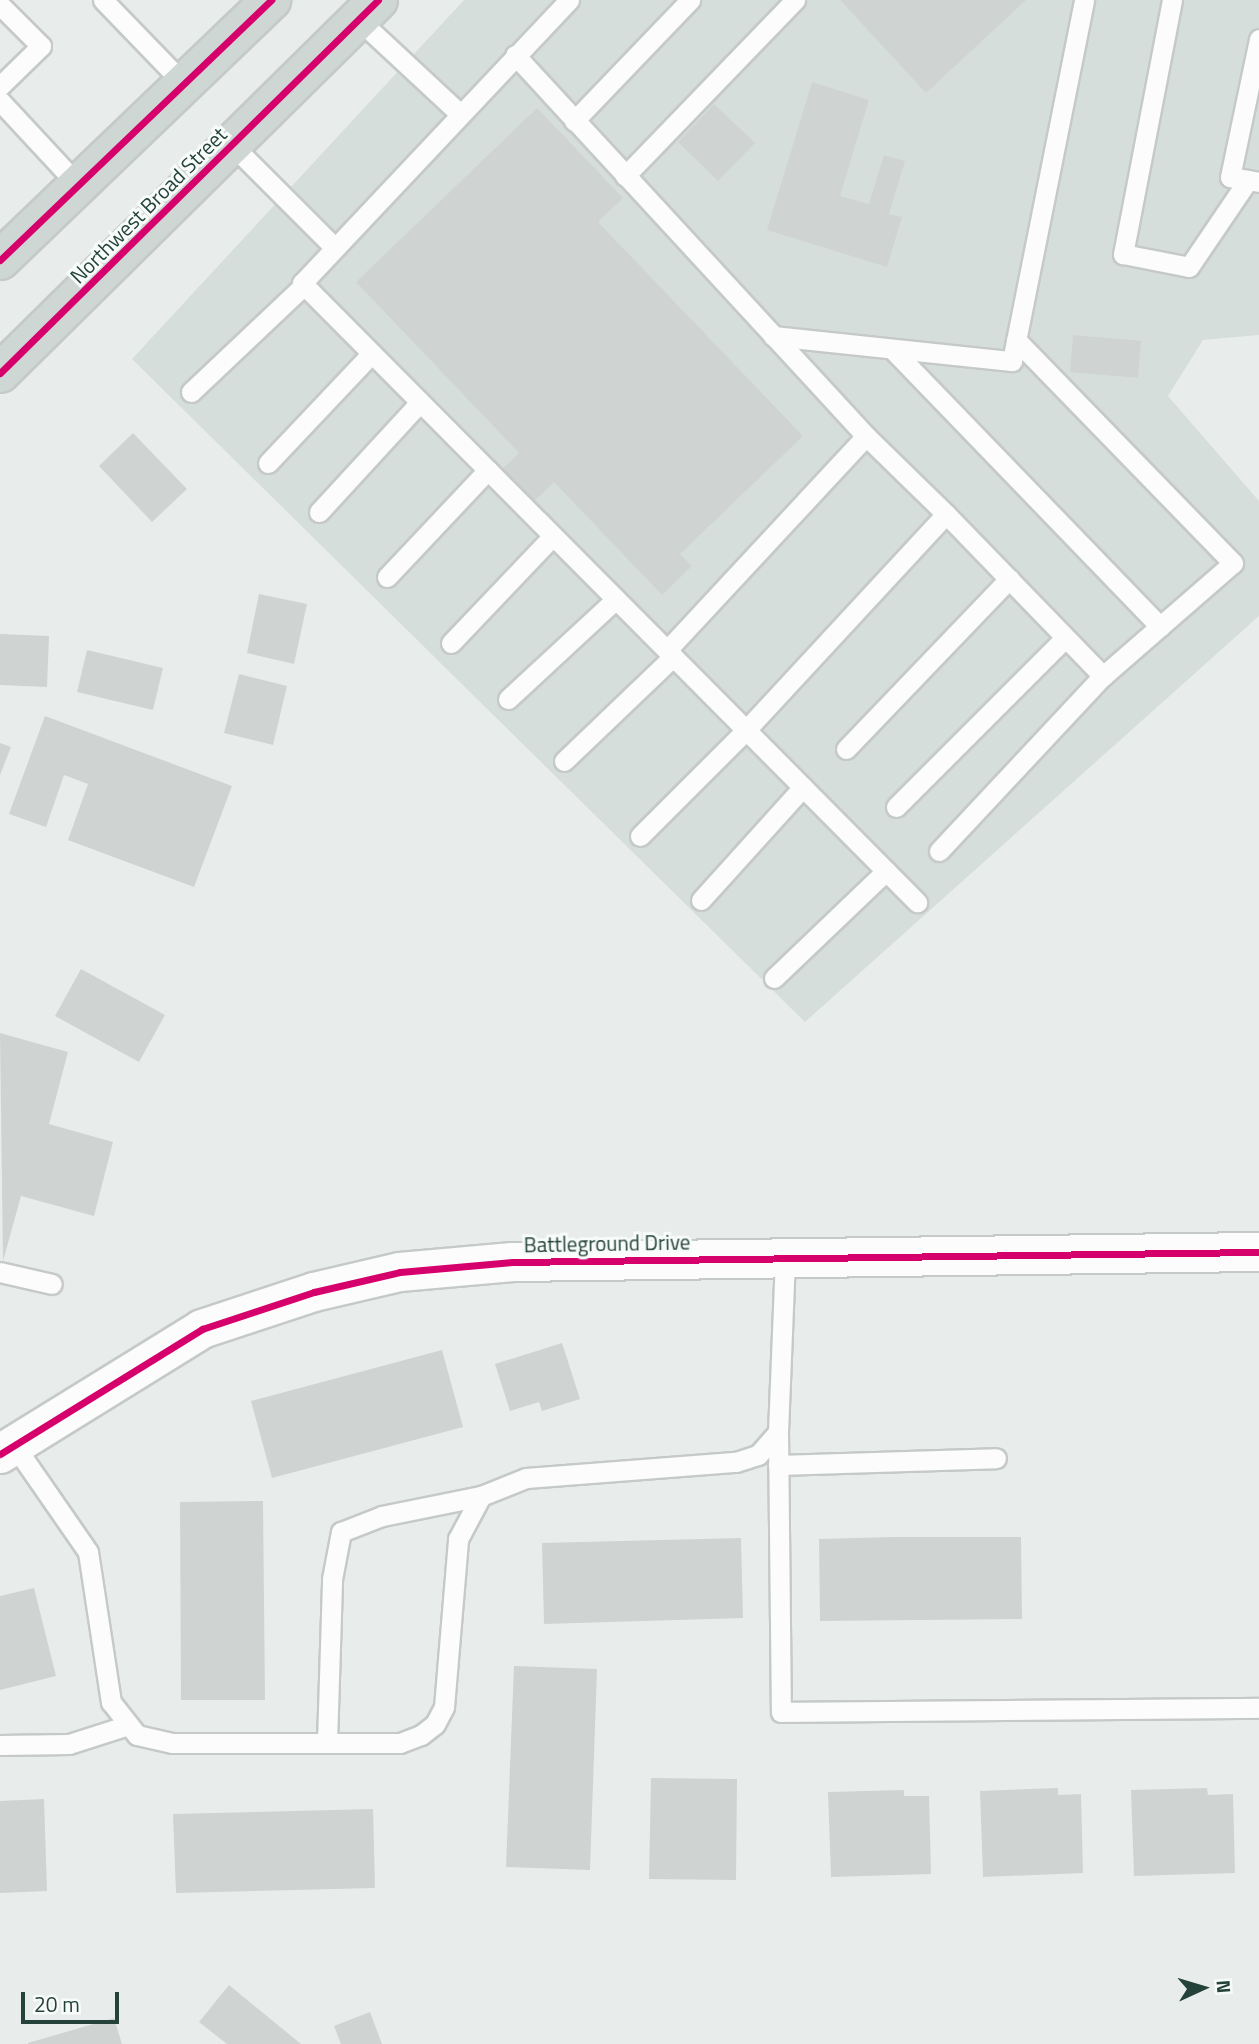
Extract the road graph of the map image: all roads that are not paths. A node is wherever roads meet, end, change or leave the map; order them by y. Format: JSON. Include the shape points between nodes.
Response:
{"nodes":[{"id":1,"x":103,"y":0,"type":"edge"},
{"id":2,"x":271,"y":0,"type":"edge"},
{"id":3,"x":569,"y":0,"type":"edge"},
{"id":4,"x":690,"y":0,"type":"edge"},
{"id":5,"x":795,"y":0,"type":"edge"},
{"id":6,"x":1084,"y":0,"type":"edge"},
{"id":7,"x":1172,"y":0,"type":"edge"},
{"id":8,"x":0,"y":5,"type":"edge"},
{"id":9,"x":358,"y":7,"type":"edge"},
{"id":10,"x":1259,"y":39,"type":"edge"},
{"id":11,"x":515,"y":55,"type":"junction"},
{"id":12,"x":184,"y":84,"type":"junction"},
{"id":13,"x":0,"y":86,"type":"edge"},
{"id":14,"x":0,"y":101,"type":"edge"},
{"id":15,"x":460,"y":114,"type":"junction"},
{"id":16,"x":574,"y":121,"type":"junction"},
{"id":17,"x":233,"y":146,"type":"junction"},
{"id":18,"x":625,"y":176,"type":"junction"},
{"id":19,"x":1254,"y":181,"type":"edge"},
{"id":20,"x":79,"y":186,"type":"junction"},
{"id":21,"x":335,"y":248,"type":"junction"},
{"id":22,"x":0,"y":260,"type":"edge"},
{"id":23,"x":304,"y":285,"type":"junction"},
{"id":24,"x":773,"y":336,"type":"junction"},
{"id":25,"x":1016,"y":340,"type":"junction"},
{"id":26,"x":892,"y":349,"type":"junction"},
{"id":27,"x":372,"y":353,"type":"junction"},
{"id":28,"x":0,"y":373,"type":"edge"},
{"id":29,"x":191,"y":392,"type":"dead end"},
{"id":30,"x":420,"y":402,"type":"junction"},
{"id":31,"x":866,"y":436,"type":"junction"},
{"id":32,"x":268,"y":463,"type":"dead end"},
{"id":33,"x":488,"y":470,"type":"junction"},
{"id":34,"x":319,"y":512,"type":"dead end"},
{"id":35,"x":946,"y":514,"type":"junction"},
{"id":36,"x":553,"y":536,"type":"junction"},
{"id":37,"x":387,"y":577,"type":"dead end"},
{"id":38,"x":1009,"y":579,"type":"junction"},
{"id":39,"x":616,"y":599,"type":"junction"},
{"id":40,"x":1160,"y":627,"type":"junction"},
{"id":41,"x":1065,"y":638,"type":"junction"},
{"id":42,"x":451,"y":643,"type":"dead end"},
{"id":43,"x":670,"y":654,"type":"junction"},
{"id":44,"x":1103,"y":676,"type":"junction"},
{"id":45,"x":508,"y":699,"type":"dead end"},
{"id":46,"x":746,"y":730,"type":"junction"},
{"id":47,"x":846,"y":749,"type":"dead end"},
{"id":48,"x":564,"y":761,"type":"dead end"},
{"id":49,"x":803,"y":787,"type":"junction"},
{"id":50,"x":897,"y":807,"type":"dead end"},
{"id":51,"x":640,"y":836,"type":"dead end"},
{"id":52,"x":939,"y":851,"type":"dead end"},
{"id":53,"x":886,"y":871,"type":"junction"},
{"id":54,"x":701,"y":900,"type":"dead end"},
{"id":55,"x":917,"y":902,"type":"dead end"},
{"id":56,"x":774,"y":978,"type":"dead end"},
{"id":57,"x":1259,"y":1252,"type":"edge"},
{"id":58,"x":785,"y":1259,"type":"junction"},
{"id":59,"x":0,"y":1272,"type":"edge"},
{"id":60,"x":52,"y":1284,"type":"dead end"},
{"id":61,"x":778,"y":1432,"type":"junction"},
{"id":62,"x":7,"y":1450,"type":"edge"},
{"id":63,"x":996,"y":1458,"type":"dead end"},
{"id":64,"x":778,"y":1465,"type":"junction"},
{"id":65,"x":481,"y":1496,"type":"junction"},
{"id":66,"x":1259,"y":1708,"type":"edge"},
{"id":67,"x":125,"y":1726,"type":"junction"},
{"id":68,"x":327,"y":1742,"type":"junction"},
{"id":69,"x":0,"y":1745,"type":"edge"}],
"edges":[{"from":1,"to":12,"type":"lane"},
{"from":2,"to":12,"type":"main road"},
{"from":3,"to":11,"type":"lane"},
{"from":4,"to":16,"type":"lane"},
{"from":5,"to":18,"type":"lane"},
{"from":6,"to":25,"type":"lane"},
{"from":7,"to":19,"type":"lane","via":[[1123,254],[1189,267]]},
{"from":8,"to":13,"type":"lane","via":[[41,46]]},
{"from":9,"to":15,"type":"lane"},
{"from":9,"to":17,"type":"main road","name":"Northwest Broad Street"},
{"from":10,"to":19,"type":"lane","via":[[1230,177]]},
{"from":11,"to":15,"type":"lane"},
{"from":11,"to":16,"type":"lane"},
{"from":12,"to":20,"type":"main road"},
{"from":14,"to":20,"type":"lane"},
{"from":15,"to":21,"type":"lane"},
{"from":16,"to":18,"type":"lane"},
{"from":17,"to":21,"type":"lane"},
{"from":17,"to":28,"type":"main road","name":"Northwest Broad Street"},
{"from":18,"to":24,"type":"lane"},
{"from":20,"to":22,"type":"main road"},
{"from":21,"to":23,"type":"lane"},
{"from":23,"to":27,"type":"lane"},
{"from":23,"to":29,"type":"lane"},
{"from":24,"to":26,"type":"lane"},
{"from":24,"to":31,"type":"lane"},
{"from":25,"to":26,"type":"lane","via":[[1013,362]]},
{"from":25,"to":40,"type":"lane","via":[[1233,563]]},
{"from":26,"to":40,"type":"lane"},
{"from":27,"to":30,"type":"lane"},
{"from":27,"to":32,"type":"lane"},
{"from":30,"to":33,"type":"lane"},
{"from":30,"to":34,"type":"lane"},
{"from":31,"to":35,"type":"lane"},
{"from":31,"to":43,"type":"lane"},
{"from":33,"to":36,"type":"lane"},
{"from":33,"to":37,"type":"lane"},
{"from":35,"to":38,"type":"lane"},
{"from":35,"to":46,"type":"lane"},
{"from":36,"to":39,"type":"lane"},
{"from":36,"to":42,"type":"lane"},
{"from":38,"to":41,"type":"lane"},
{"from":38,"to":47,"type":"lane"},
{"from":39,"to":43,"type":"lane"},
{"from":39,"to":45,"type":"lane"},
{"from":40,"to":44,"type":"lane"},
{"from":41,"to":44,"type":"lane"},
{"from":41,"to":50,"type":"lane"},
{"from":43,"to":46,"type":"lane"},
{"from":43,"to":48,"type":"lane"},
{"from":44,"to":52,"type":"lane"},
{"from":46,"to":49,"type":"lane"},
{"from":46,"to":51,"type":"lane"},
{"from":49,"to":53,"type":"lane"},
{"from":49,"to":54,"type":"lane"},
{"from":53,"to":55,"type":"lane"},
{"from":53,"to":56,"type":"lane"},
{"from":57,"to":58,"type":"street","name":"Battleground Drive"},
{"from":58,"to":61,"type":"lane"},
{"from":58,"to":62,"type":"street","name":"Battleground Drive","via":[[513,1262],[400,1272],[326,1289],[202,1329]]},
{"from":59,"to":60,"type":"lane"},
{"from":61,"to":64,"type":"lane"},
{"from":61,"to":65,"type":"lane","via":[[758,1455],[736,1462],[526,1478]]},
{"from":62,"to":67,"type":"lane","via":[[88,1552],[111,1702]]},
{"from":63,"to":64,"type":"lane"},
{"from":64,"to":66,"type":"lane","via":[[780,1712]]},
{"from":65,"to":68,"type":"lane","via":[[458,1539],[444,1707],[435,1724],[400,1742]]},
{"from":65,"to":68,"type":"lane","via":[[382,1516],[341,1532],[332,1579]]},
{"from":67,"to":68,"type":"lane","via":[[153,1742]]},
{"from":67,"to":69,"type":"lane","via":[[69,1744]]}]}
